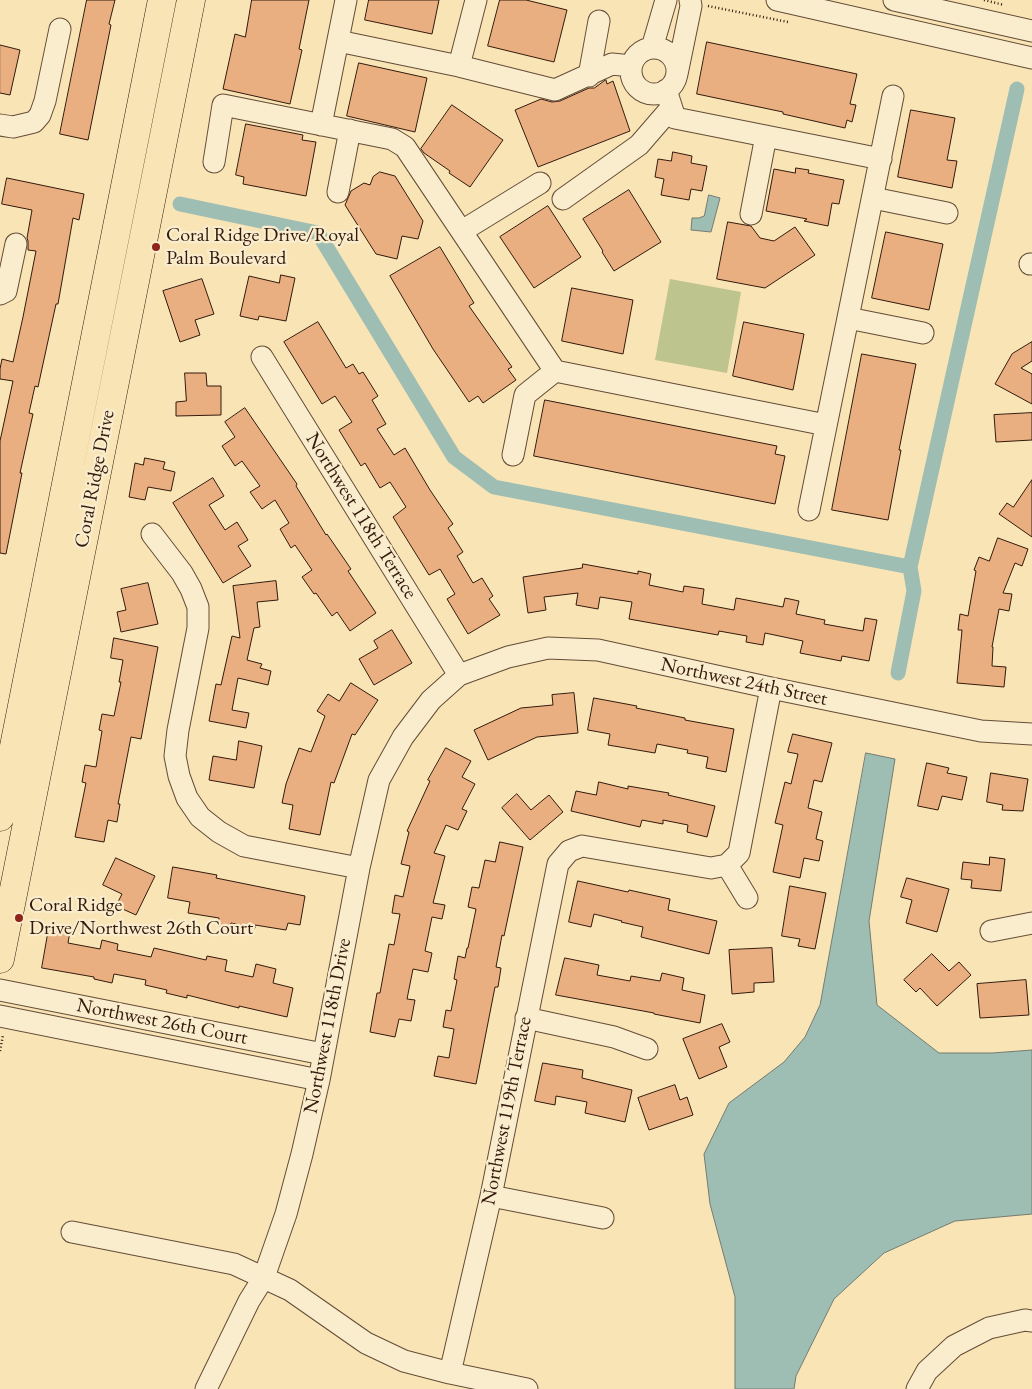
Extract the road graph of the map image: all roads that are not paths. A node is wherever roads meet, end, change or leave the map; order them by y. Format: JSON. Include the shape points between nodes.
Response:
{"nodes":[{"id":1,"x":162,"y":0,"type":"edge"},
{"id":2,"x":191,"y":0,"type":"edge"},
{"id":3,"x":346,"y":0,"type":"edge"},
{"id":4,"x":476,"y":0,"type":"edge"},
{"id":5,"x":666,"y":0,"type":"edge"},
{"id":6,"x":690,"y":0,"type":"edge"},
{"id":7,"x":777,"y":0,"type":"edge"},
{"id":8,"x":894,"y":0,"type":"edge"},
{"id":9,"x":599,"y":21,"type":"dead end"},
{"id":10,"x":60,"y":29,"type":"dead end"},
{"id":11,"x":1032,"y":31,"type":"edge"},
{"id":12,"x":338,"y":41,"type":"junction"},
{"id":13,"x":652,"y":48,"type":"junction"},
{"id":14,"x":1032,"y":58,"type":"edge"},
{"id":15,"x":459,"y":66,"type":"junction"},
{"id":16,"x":632,"y":66,"type":"junction"},
{"id":17,"x":589,"y":76,"type":"junction"},
{"id":18,"x":671,"y":91,"type":"junction"},
{"id":19,"x":893,"y":96,"type":"dead end"},
{"id":20,"x":321,"y":125,"type":"junction"},
{"id":21,"x":6,"y":126,"type":"edge"},
{"id":22,"x":350,"y":130,"type":"junction"},
{"id":23,"x":766,"y":136,"type":"junction"},
{"id":24,"x":881,"y":159,"type":"junction"},
{"id":25,"x":214,"y":162,"type":"dead end"},
{"id":26,"x":540,"y":183,"type":"dead end"},
{"id":27,"x":338,"y":192,"type":"dead end"},
{"id":28,"x":872,"y":198,"type":"junction"},
{"id":29,"x":564,"y":199,"type":"dead end"},
{"id":30,"x":947,"y":213,"type":"dead end"},
{"id":31,"x":751,"y":214,"type":"dead end"},
{"id":32,"x":462,"y":231,"type":"junction"},
{"id":33,"x":16,"y":244,"type":"dead end"},
{"id":34,"x":0,"y":294,"type":"edge"},
{"id":35,"x":848,"y":318,"type":"junction"},
{"id":36,"x":923,"y":333,"type":"dead end"},
{"id":37,"x":262,"y":357,"type":"dead end"},
{"id":38,"x":555,"y":371,"type":"junction"},
{"id":39,"x":826,"y":425,"type":"junction"},
{"id":40,"x":72,"y":454,"type":"junction"},
{"id":41,"x":513,"y":455,"type":"dead end"},
{"id":42,"x":99,"y":460,"type":"junction"},
{"id":43,"x":809,"y":510,"type":"dead end"},
{"id":44,"x":152,"y":534,"type":"dead end"},
{"id":45,"x":459,"y":675,"type":"junction"},
{"id":46,"x":771,"y":688,"type":"junction"},
{"id":47,"x":1032,"y":734,"type":"edge"},
{"id":48,"x":0,"y":817,"type":"edge"},
{"id":49,"x":728,"y":865,"type":"junction"},
{"id":50,"x":359,"y":868,"type":"junction"},
{"id":51,"x":747,"y":898,"type":"dead end"},
{"id":52,"x":1032,"y":924,"type":"edge"},
{"id":53,"x":990,"y":931,"type":"dead end"},
{"id":54,"x":0,"y":959,"type":"edge"},
{"id":55,"x":0,"y":990,"type":"edge"},
{"id":56,"x":0,"y":1016,"type":"edge"},
{"id":57,"x":526,"y":1018,"type":"junction"},
{"id":58,"x":647,"y":1049,"type":"dead end"},
{"id":59,"x":323,"y":1054,"type":"junction"},
{"id":60,"x":318,"y":1080,"type":"junction"},
{"id":61,"x":491,"y":1196,"type":"junction"},
{"id":62,"x":603,"y":1218,"type":"dead end"},
{"id":63,"x":72,"y":1232,"type":"dead end"},
{"id":64,"x":264,"y":1277,"type":"junction"},
{"id":65,"x":1032,"y":1320,"type":"edge"},
{"id":66,"x":450,"y":1372,"type":"junction"},
{"id":67,"x":206,"y":1389,"type":"edge"},
{"id":68,"x":527,"y":1389,"type":"edge"},
{"id":69,"x":916,"y":1389,"type":"edge"}],
"edges":[{"from":1,"to":40,"type":"main road","name":"Coral Ridge Drive"},
{"from":2,"to":42,"type":"main road","name":"Coral Ridge Drive"},
{"from":3,"to":12,"type":"street"},
{"from":4,"to":15,"type":"street"},
{"from":5,"to":13,"type":"street"},
{"from":6,"to":18,"type":"street"},
{"from":7,"to":14,"type":"street"},
{"from":8,"to":11,"type":"street"},
{"from":9,"to":17,"type":"street"},
{"from":10,"to":21,"type":"street","via":[[40,115],[34,122]]},
{"from":12,"to":15,"type":"street"},
{"from":12,"to":20,"type":"street"},
{"from":13,"to":16,"type":"street","via":[[638,55]]},
{"from":13,"to":18,"type":"street","via":[[667,52],[673,59],[676,66]]},
{"from":15,"to":17,"type":"street","via":[[555,90]]},
{"from":16,"to":17,"type":"street","via":[[612,64]]},
{"from":16,"to":18,"type":"street","via":[[631,74],[638,88],[651,94]]},
{"from":18,"to":23,"type":"street","via":[[675,118]]},
{"from":18,"to":29,"type":"street","via":[[639,145]]},
{"from":19,"to":24,"type":"street"},
{"from":20,"to":22,"type":"street"},
{"from":20,"to":25,"type":"street","via":[[223,105]]},
{"from":22,"to":27,"type":"street"},
{"from":22,"to":32,"type":"street","via":[[392,139],[405,146]]},
{"from":23,"to":24,"type":"street"},
{"from":23,"to":31,"type":"street"},
{"from":24,"to":28,"type":"street"},
{"from":26,"to":32,"type":"street"},
{"from":28,"to":30,"type":"street"},
{"from":28,"to":35,"type":"street"},
{"from":32,"to":38,"type":"street"},
{"from":33,"to":34,"type":"street","via":[[8,286]]},
{"from":35,"to":36,"type":"street"},
{"from":35,"to":39,"type":"street"},
{"from":37,"to":45,"type":"street","name":"Northwest 118th Terrace"},
{"from":38,"to":39,"type":"street"},
{"from":38,"to":41,"type":"street","via":[[525,395]]},
{"from":39,"to":43,"type":"street"},
{"from":40,"to":42,"type":"main road"},
{"from":40,"to":48,"type":"main road","name":"Coral Ridge Drive"},
{"from":42,"to":54,"type":"main road","name":"Coral Ridge Drive"},
{"from":44,"to":50,"type":"street","via":[[182,573],[198,607],[198,628],[175,756],[188,798],[200,817],[244,846]]},
{"from":45,"to":46,"type":"street","name":"Northwest 24th Street","via":[[508,657],[548,648],[598,650]]},
{"from":45,"to":50,"type":"street","name":"Northwest 118th Drive","via":[[431,700],[403,737],[379,780]]},
{"from":46,"to":47,"type":"street","name":"Northwest 24th Street","via":[[981,730]]},
{"from":46,"to":49,"type":"street","via":[[739,853]]},
{"from":49,"to":51,"type":"street"},
{"from":49,"to":57,"type":"street","name":"Northwest 119th Terrace","via":[[711,868],[582,846],[569,851],[558,864]]},
{"from":50,"to":59,"type":"street","name":"Northwest 118th Drive"},
{"from":52,"to":53,"type":"street"},
{"from":55,"to":59,"type":"street","name":"Northwest 26th Court"},
{"from":56,"to":60,"type":"street","name":"Northwest 26th Court"},
{"from":57,"to":58,"type":"street","via":[[614,1037]]},
{"from":57,"to":61,"type":"street","name":"Northwest 119th Terrace"},
{"from":59,"to":60,"type":"street","name":"Northwest 118th Drive"},
{"from":60,"to":64,"type":"street","name":"Northwest 118th Drive","via":[[286,1214]]},
{"from":61,"to":62,"type":"street"},
{"from":61,"to":66,"type":"street","name":"Northwest 119th Terrace"},
{"from":63,"to":64,"type":"street","via":[[234,1264]]},
{"from":64,"to":66,"type":"street","via":[[290,1290],[366,1343],[404,1360]]},
{"from":64,"to":67,"type":"street","name":"Northwest 118th Drive"},
{"from":65,"to":69,"type":"street","via":[[989,1328],[954,1346],[927,1371]]},
{"from":66,"to":68,"type":"street"}]}
